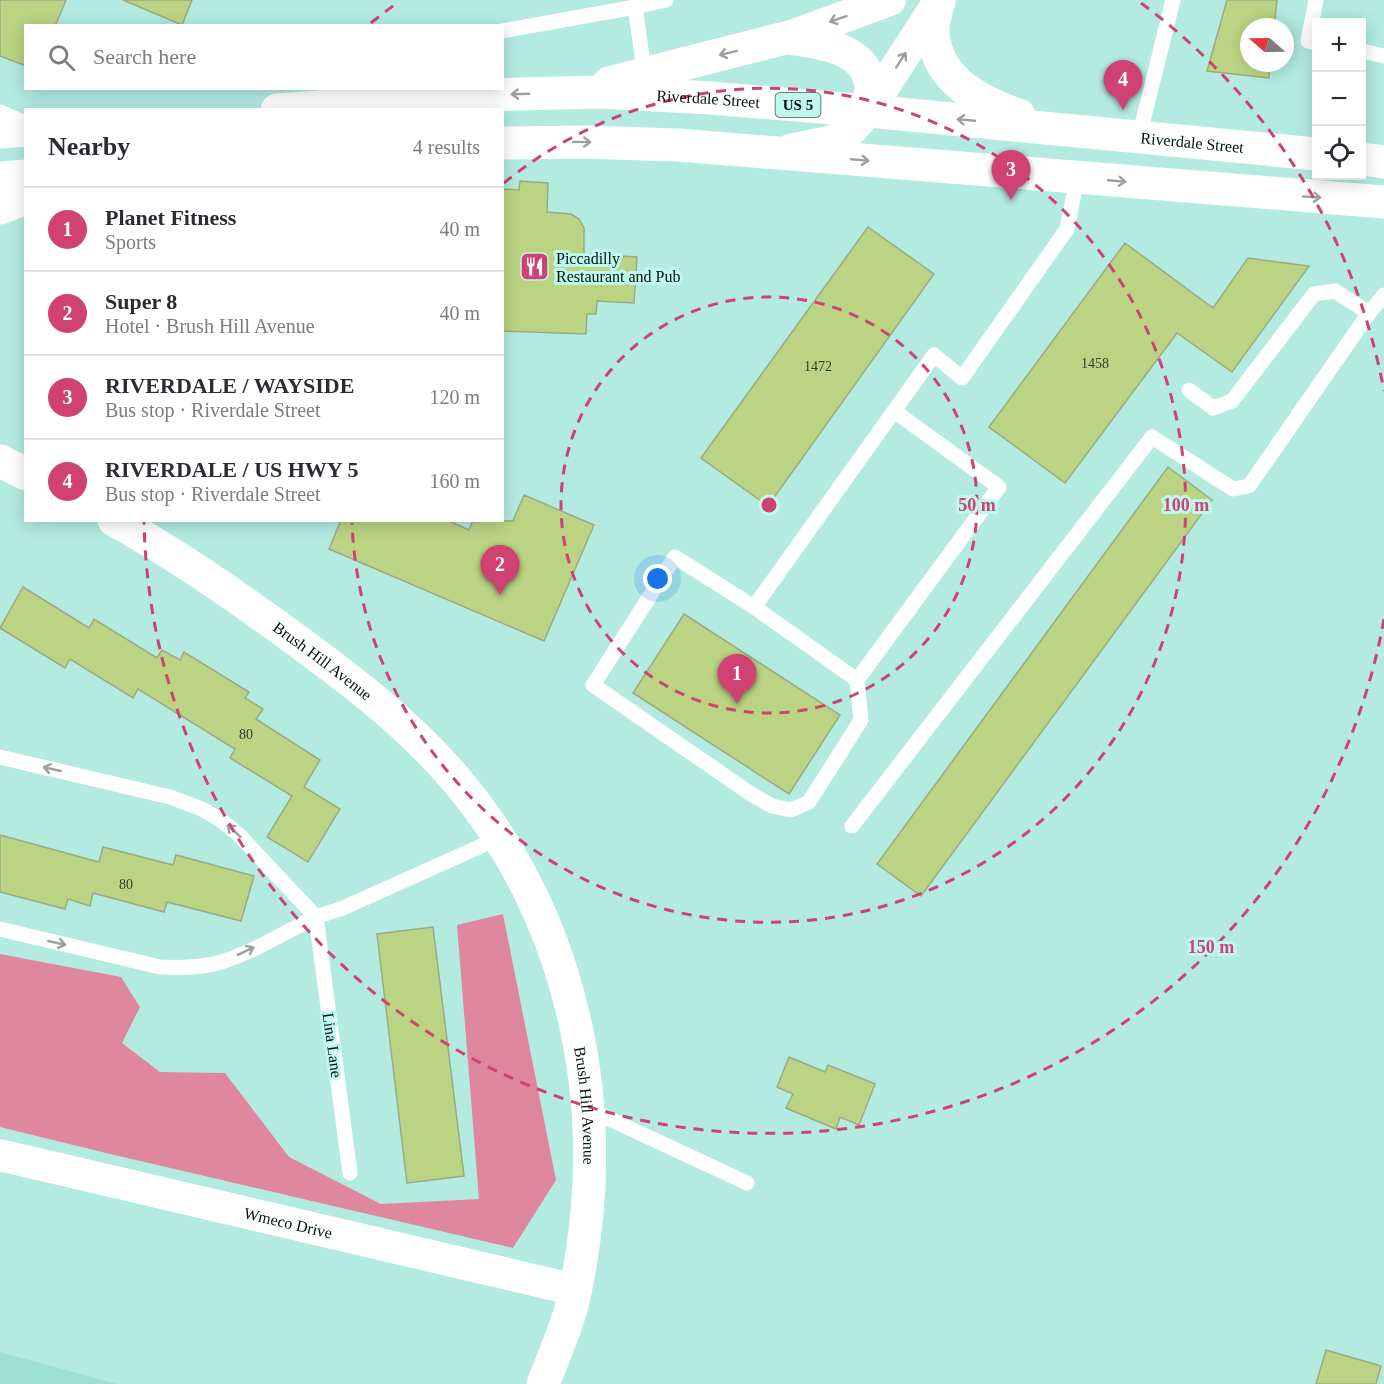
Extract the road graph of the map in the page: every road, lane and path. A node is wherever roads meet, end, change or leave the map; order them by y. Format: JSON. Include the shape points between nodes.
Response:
{"nodes":[{"id":1,"x":666,"y":0,"type":"edge"},
{"id":2,"x":890,"y":0,"type":"edge"},
{"id":3,"x":1173,"y":0,"type":"edge"},
{"id":4,"x":1316,"y":0,"type":"edge"},
{"id":5,"x":940,"y":1,"type":"edge"},
{"id":6,"x":635,"y":7,"type":"junction"},
{"id":7,"x":1313,"y":18,"type":"edge"},
{"id":8,"x":1312,"y":21,"type":"edge"},
{"id":9,"x":504,"y":31,"type":"edge"},
{"id":10,"x":785,"y":38,"type":"junction"},
{"id":11,"x":1312,"y":42,"type":"edge"},
{"id":12,"x":1366,"y":52,"type":"edge"},
{"id":13,"x":1384,"y":56,"type":"edge"},
{"id":14,"x":646,"y":84,"type":"junction"},
{"id":15,"x":478,"y":92,"type":"edge"},
{"id":16,"x":299,"y":108,"type":"edge"},
{"id":17,"x":868,"y":111,"type":"junction"},
{"id":18,"x":0,"y":112,"type":"edge"},
{"id":19,"x":24,"y":122,"type":"edge"},
{"id":20,"x":24,"y":130,"type":"edge"},
{"id":21,"x":1076,"y":130,"type":"junction"},
{"id":22,"x":0,"y":132,"type":"edge"},
{"id":23,"x":1139,"y":137,"type":"junction"},
{"id":24,"x":504,"y":143,"type":"edge"},
{"id":25,"x":778,"y":153,"type":"junction"},
{"id":26,"x":1312,"y":154,"type":"edge"},
{"id":27,"x":1366,"y":160,"type":"edge"},
{"id":28,"x":1384,"y":162,"type":"edge"},
{"id":29,"x":24,"y":176,"type":"edge"},
{"id":30,"x":0,"y":178,"type":"edge"},
{"id":31,"x":1077,"y":178,"type":"junction"},
{"id":32,"x":24,"y":199,"type":"edge"},
{"id":33,"x":1384,"y":202,"type":"edge"},
{"id":34,"x":0,"y":208,"type":"edge"},
{"id":35,"x":1384,"y":295,"type":"edge"},
{"id":36,"x":1369,"y":313,"type":"junction"},
{"id":37,"x":1189,"y":390,"type":"dead end"},
{"id":38,"x":894,"y":411,"type":"junction"},
{"id":39,"x":0,"y":461,"type":"edge"},
{"id":40,"x":24,"y":473,"type":"edge"},
{"id":41,"x":117,"y":522,"type":"edge"},
{"id":42,"x":754,"y":607,"type":"junction"},
{"id":43,"x":857,"y":680,"type":"junction"},
{"id":44,"x":0,"y":757,"type":"edge"},
{"id":45,"x":852,"y":826,"type":"dead end"},
{"id":46,"x":499,"y":838,"type":"junction"},
{"id":47,"x":315,"y":917,"type":"junction"},
{"id":48,"x":0,"y":929,"type":"edge"},
{"id":49,"x":588,"y":1109,"type":"junction"},
{"id":50,"x":0,"y":1155,"type":"edge"},
{"id":51,"x":350,"y":1173,"type":"dead end"},
{"id":52,"x":747,"y":1183,"type":"dead end"},
{"id":53,"x":576,"y":1290,"type":"junction"},
{"id":54,"x":543,"y":1384,"type":"edge"}],
"edges":[{"from":1,"to":6,"type":"lane"},
{"from":2,"to":10,"type":"street","one_way":true},
{"from":3,"to":23,"type":"lane"},
{"from":4,"to":7,"type":"lane"},
{"from":17,"to":5,"type":"street","one_way":true},
{"from":5,"to":21,"type":"main road","via":[[933,26],[935,42],[943,67],[955,82],[1013,114]]},
{"from":6,"to":9,"type":"lane"},
{"from":6,"to":14,"type":"lane"},
{"from":8,"to":11,"type":"lane","via":[[1308,42]]},
{"from":10,"to":14,"type":"main road","one_way":true},
{"from":10,"to":17,"type":"street","via":[[846,52],[857,60],[870,83]]},
{"from":12,"to":13,"type":"lane"},
{"from":14,"to":15,"type":"main road","one_way":true,"via":[[572,92]]},
{"from":14,"to":17,"type":"main road","name":"Riverdale Street","number":"US 5"},
{"from":15,"to":16,"type":"main road"},
{"from":21,"to":17,"type":"main road","name":"Riverdale Street","number":"US 5","one_way":true},
{"from":17,"to":25,"type":"street","via":[[833,141]]},
{"from":18,"to":19,"type":"lane"},
{"from":20,"to":22,"type":"main road"},
{"from":21,"to":23,"type":"main road","name":"Riverdale Street","number":"US 5"},
{"from":23,"to":26,"type":"main road","name":"Riverdale Street","number":"US 5"},
{"from":24,"to":25,"type":"main road","one_way":true,"via":[[635,144]]},
{"from":25,"to":31,"type":"main road","one_way":true},
{"from":27,"to":28,"type":"main road"},
{"from":29,"to":30,"type":"main road"},
{"from":31,"to":33,"type":"main road","one_way":true},
{"from":31,"to":38,"type":"lane","via":[[1066,229],[962,378],[934,355]]},
{"from":32,"to":34,"type":"main road"},
{"from":35,"to":36,"type":"lane"},
{"from":36,"to":37,"type":"lane","via":[[1335,291],[1314,294],[1232,401],[1213,408]]},
{"from":36,"to":45,"type":"lane","via":[[1249,486],[1233,489],[1152,437]]},
{"from":38,"to":42,"type":"lane"},
{"from":38,"to":43,"type":"lane","via":[[999,487]]},
{"from":39,"to":40,"type":"main road"},
{"from":41,"to":46,"type":"main road","name":"Brush Hill Avenue","via":[[200,571],[385,708],[453,776]]},
{"from":42,"to":43,"type":"lane"},
{"from":42,"to":43,"type":"lane","via":[[675,557],[593,685],[751,794],[772,806],[791,810],[809,802],[861,720]]},
{"from":47,"to":44,"type":"lane","one_way":true,"via":[[239,835],[202,808]]},
{"from":46,"to":47,"type":"lane"},
{"from":46,"to":49,"type":"main road","name":"Brush Hill Avenue","via":[[535,902],[555,948],[574,1015]]},
{"from":48,"to":47,"type":"lane","one_way":true,"via":[[160,967],[182,968],[239,955]]},
{"from":47,"to":51,"type":"lane","name":"Lina Lane"},
{"from":49,"to":52,"type":"lane"},
{"from":49,"to":53,"type":"main road","name":"Brush Hill Avenue","via":[[591,1177]]},
{"from":50,"to":53,"type":"street","name":"Wmeco Drive"},
{"from":53,"to":54,"type":"main road","name":"Brush Hill Avenue"}]}
